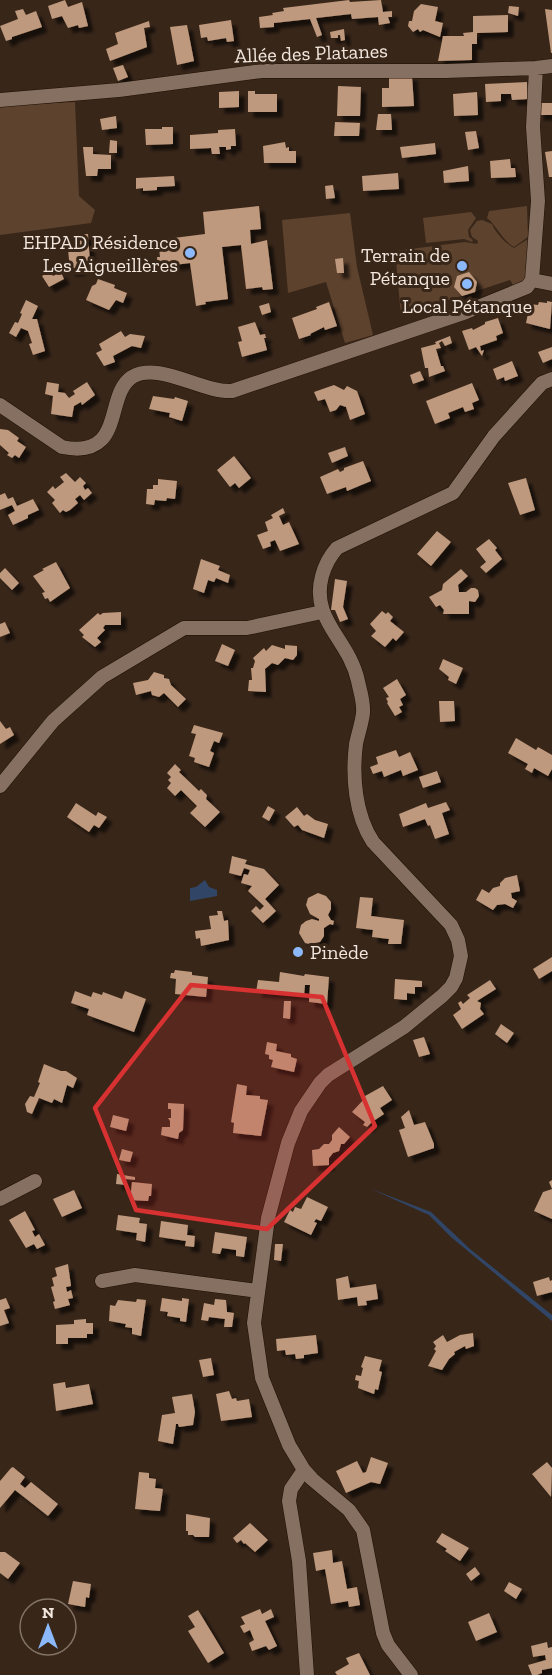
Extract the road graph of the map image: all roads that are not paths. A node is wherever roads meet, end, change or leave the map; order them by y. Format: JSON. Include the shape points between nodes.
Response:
{"nodes":[{"id":1,"x":552,"y":66,"type":"edge"},
{"id":2,"x":536,"y":68,"type":"junction"},
{"id":3,"x":0,"y":100,"type":"edge"},
{"id":4,"x":532,"y":280,"type":"junction"},
{"id":5,"x":552,"y":284,"type":"edge"},
{"id":6,"x":552,"y":379,"type":"edge"},
{"id":7,"x":0,"y":405,"type":"edge"},
{"id":8,"x":321,"y":612,"type":"junction"},
{"id":9,"x":0,"y":786,"type":"edge"},
{"id":10,"x":35,"y":1181,"type":"dead end"},
{"id":11,"x":0,"y":1199,"type":"edge"},
{"id":12,"x":102,"y":1281,"type":"dead end"},
{"id":13,"x":258,"y":1291,"type":"junction"},
{"id":14,"x":304,"y":1470,"type":"junction"},
{"id":15,"x":307,"y":1675,"type":"edge"},
{"id":16,"x":411,"y":1675,"type":"edge"}],
"edges":[{"from":1,"to":2,"type":"street","name":"Allée des Platanes"},
{"from":2,"to":3,"type":"street","name":"Allée des Platanes","via":[[262,70],[118,90]]},
{"from":2,"to":4,"type":"street","via":[[533,127],[538,201]]},
{"from":4,"to":5,"type":"street"},
{"from":4,"to":7,"type":"street","via":[[527,287],[466,312],[232,391],[221,392],[154,373],[137,375],[123,389],[106,434],[85,448],[62,447]]},
{"from":6,"to":8,"type":"street","via":[[542,383],[494,436],[453,493],[337,548],[329,556],[320,583]]},
{"from":8,"to":9,"type":"street","via":[[247,628],[184,628],[102,677],[53,721]]},
{"from":8,"to":13,"type":"street","via":[[355,666],[363,712],[354,776],[365,828],[373,842],[451,925],[461,956],[456,978],[442,996],[404,1027],[328,1075],[307,1100],[288,1143],[271,1203]]},
{"from":10,"to":11,"type":"street"},
{"from":12,"to":13,"type":"street","via":[[135,1275]]},
{"from":13,"to":14,"type":"street","via":[[255,1333],[262,1378],[289,1445]]},
{"from":14,"to":15,"type":"street","via":[[291,1489],[289,1501],[299,1562]]},
{"from":14,"to":16,"type":"street","via":[[349,1510],[363,1530],[383,1632]]}]}
